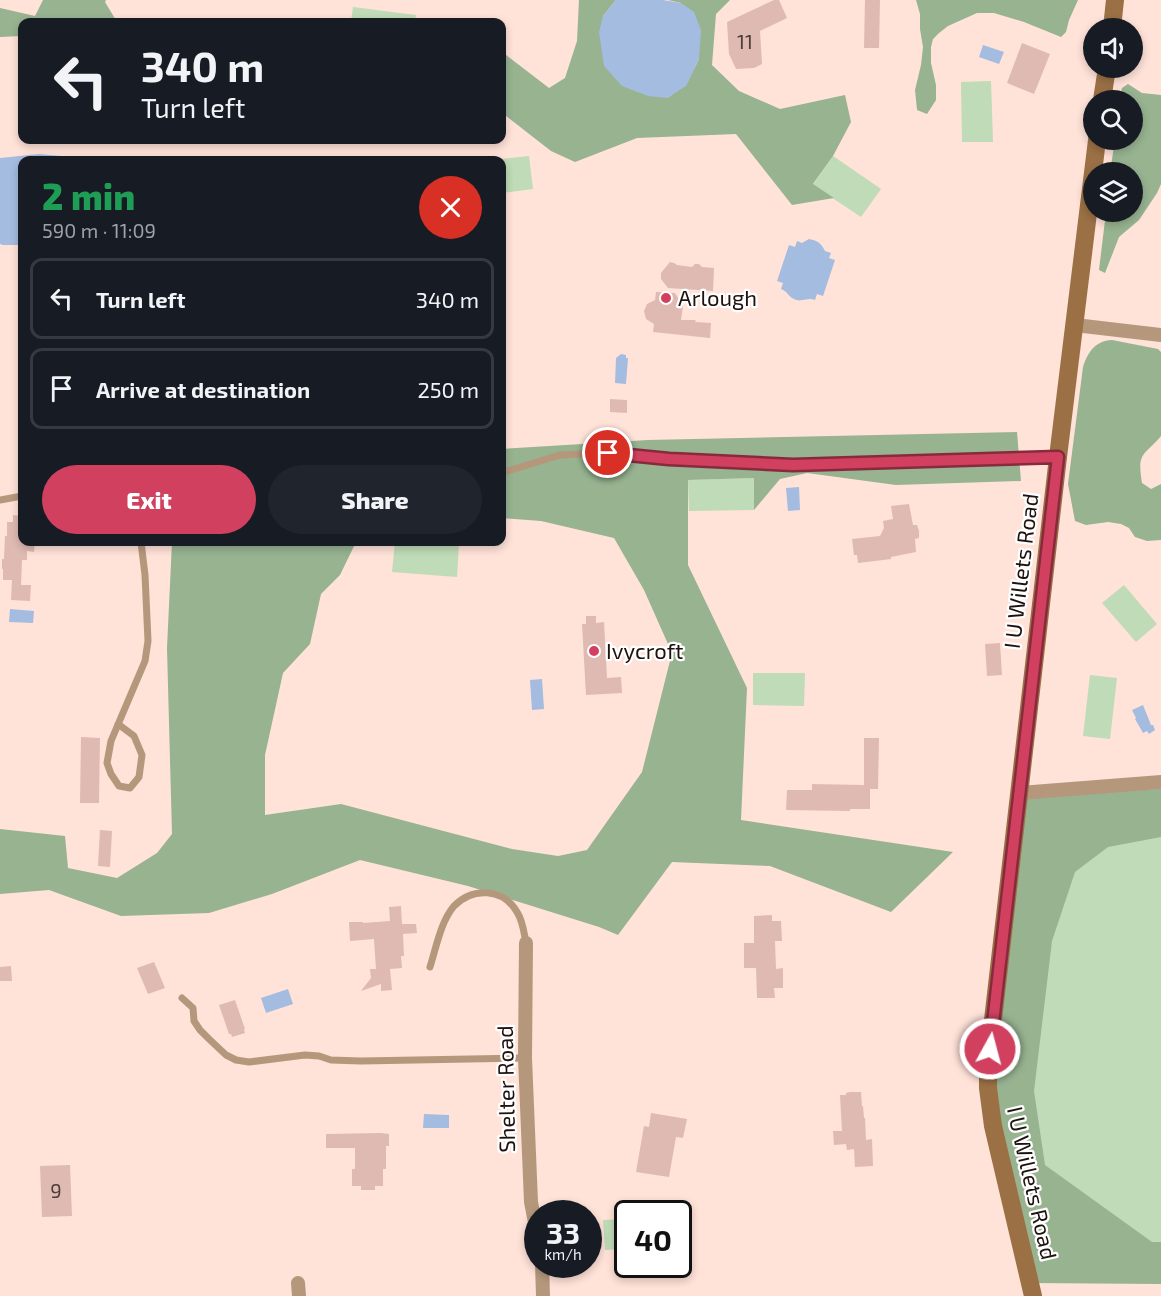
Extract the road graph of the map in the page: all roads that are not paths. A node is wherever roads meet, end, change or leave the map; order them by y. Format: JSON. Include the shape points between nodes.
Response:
{"nodes":[{"id":1,"x":1115,"y":0,"type":"edge"},
{"id":2,"x":1113,"y":18,"type":"edge"},
{"id":3,"x":1096,"y":150,"type":"edge"},
{"id":4,"x":1075,"y":325,"type":"junction"},
{"id":5,"x":1161,"y":335,"type":"edge"},
{"id":6,"x":1058,"y":457,"type":"junction"},
{"id":7,"x":506,"y":471,"type":"edge"},
{"id":8,"x":18,"y":497,"type":"edge"},
{"id":9,"x":0,"y":500,"type":"edge"},
{"id":10,"x":141,"y":546,"type":"edge"},
{"id":11,"x":118,"y":724,"type":"junction"},
{"id":12,"x":1161,"y":783,"type":"edge"},
{"id":13,"x":1020,"y":793,"type":"junction"},
{"id":14,"x":526,"y":943,"type":"joint"},
{"id":15,"x":430,"y":967,"type":"dead end"},
{"id":16,"x":182,"y":998,"type":"dead end"},
{"id":17,"x":525,"y":1058,"type":"junction"},
{"id":18,"x":531,"y":1200,"type":"edge"},
{"id":19,"x":542,"y":1278,"type":"edge"},
{"id":20,"x":543,"y":1296,"type":"edge"},
{"id":21,"x":1033,"y":1296,"type":"edge"}],
"edges":[{"from":1,"to":2,"type":"street"},
{"from":3,"to":4,"type":"street","name":"I U Willets Road"},
{"from":4,"to":5,"type":"street"},
{"from":4,"to":6,"type":"street","name":"I U Willets Road"},
{"from":6,"to":7,"type":"lane","via":[[793,465],[608,453],[560,455]]},
{"from":6,"to":13,"type":"street","name":"I U Willets Road"},
{"from":8,"to":9,"type":"lane"},
{"from":10,"to":11,"type":"lane","via":[[148,641],[145,661]]},
{"from":11,"to":11,"type":"lane","via":[[134,736],[142,755],[140,777],[130,788],[119,786],[107,763]]},
{"from":12,"to":13,"type":"street"},
{"from":13,"to":21,"type":"street","name":"I U Willets Road","via":[[988,1088]]},
{"from":14,"to":15,"type":"lane","via":[[522,922],[512,905],[496,893],[477,893],[466,897],[449,914]]},
{"from":14,"to":17,"type":"street","name":"Shelter Road"},
{"from":16,"to":17,"type":"lane","via":[[193,1008],[200,1030],[236,1060],[305,1055],[361,1061]]},
{"from":17,"to":18,"type":"street","name":"Shelter Road"},
{"from":19,"to":20,"type":"street"}]}
